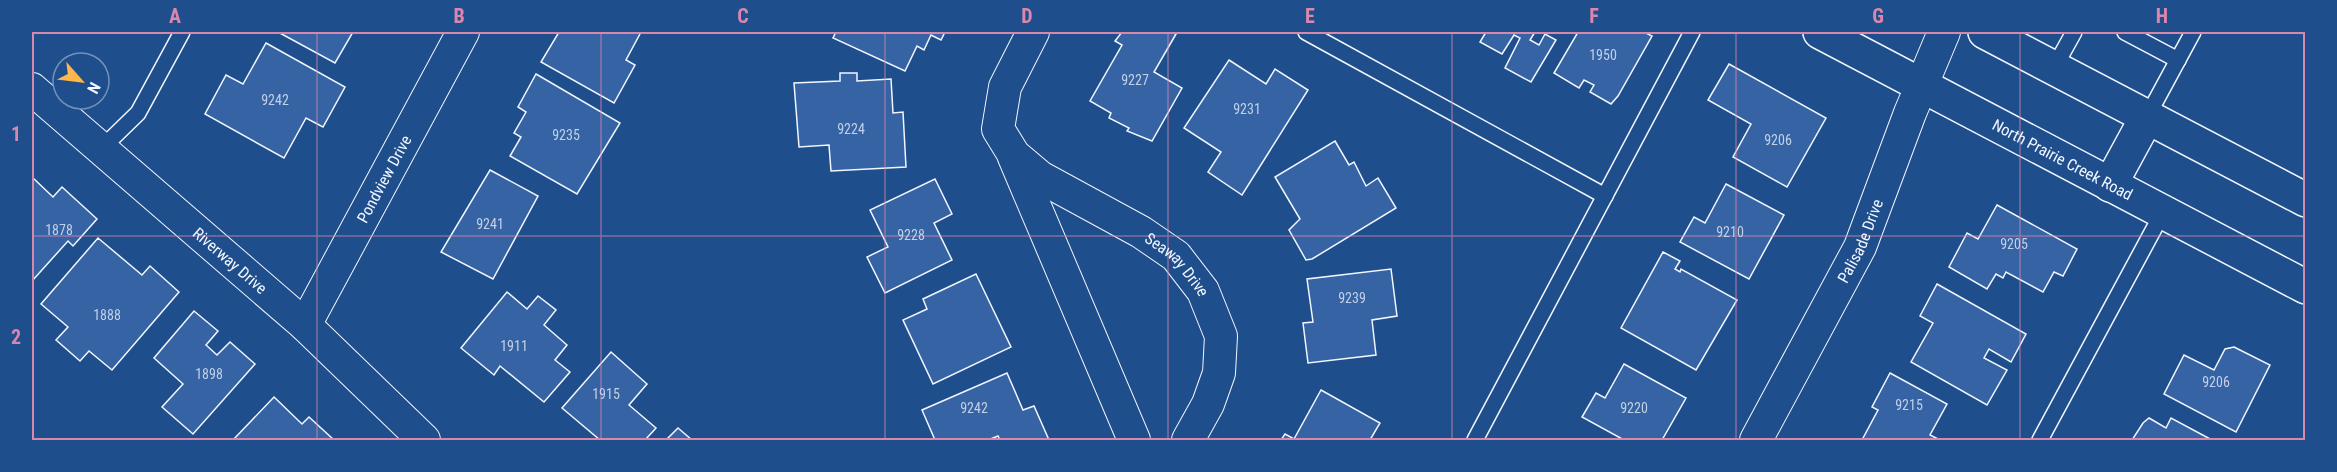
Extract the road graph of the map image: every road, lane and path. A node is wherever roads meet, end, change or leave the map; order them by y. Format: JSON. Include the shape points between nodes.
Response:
{"nodes":[{"id":1,"x":182,"y":32,"type":"edge"},
{"id":2,"x":463,"y":32,"type":"edge"},
{"id":3,"x":1033,"y":32,"type":"edge"},
{"id":4,"x":1306,"y":32,"type":"edge"},
{"id":5,"x":1692,"y":32,"type":"edge"},
{"id":6,"x":1821,"y":32,"type":"edge"},
{"id":7,"x":1944,"y":32,"type":"edge"},
{"id":8,"x":1985,"y":32,"type":"edge"},
{"id":9,"x":2074,"y":32,"type":"edge"},
{"id":10,"x":2125,"y":32,"type":"edge"},
{"id":11,"x":2193,"y":32,"type":"edge"},
{"id":12,"x":2178,"y":60,"type":"junction"},
{"id":13,"x":2054,"y":68,"type":"junction"},
{"id":14,"x":1921,"y":85,"type":"junction"},
{"id":15,"x":32,"y":89,"type":"edge"},
{"id":16,"x":2147,"y":117,"type":"junction"},
{"id":17,"x":101,"y":149,"type":"junction"},
{"id":18,"x":1014,"y":155,"type":"junction"},
{"id":19,"x":2110,"y":185,"type":"junction"},
{"id":20,"x":1605,"y":196,"type":"junction"},
{"id":21,"x":2306,"y":200,"type":"edge"},
{"id":22,"x":2163,"y":212,"type":"junction"},
{"id":23,"x":2306,"y":287,"type":"edge"},
{"id":24,"x":305,"y":326,"type":"junction"},
{"id":25,"x":424,"y":441,"type":"edge"},
{"id":26,"x":1134,"y":441,"type":"edge"},
{"id":27,"x":1188,"y":441,"type":"edge"},
{"id":28,"x":1475,"y":441,"type":"edge"},
{"id":29,"x":1755,"y":441,"type":"edge"},
{"id":30,"x":2040,"y":441,"type":"edge"}],
"edges":[{"from":1,"to":17,"type":"lane","via":[[138,113]]},
{"from":2,"to":24,"type":"street","name":"Pondview Drive"},
{"from":3,"to":18,"type":"street","name":"Seaway Drive","via":[[1005,87],[998,129]]},
{"from":4,"to":20,"type":"lane"},
{"from":5,"to":20,"type":"lane"},
{"from":6,"to":14,"type":"main road","name":"North Prairie Creek Road"},
{"from":7,"to":14,"type":"street","name":"Palisade Drive"},
{"from":8,"to":13,"type":"main road"},
{"from":9,"to":13,"type":"lane"},
{"from":10,"to":12,"type":"lane"},
{"from":11,"to":12,"type":"lane"},
{"from":12,"to":16,"type":"lane"},
{"from":13,"to":16,"type":"main road"},
{"from":14,"to":19,"type":"main road","name":"North Prairie Creek Road"},
{"from":14,"to":29,"type":"street","name":"Palisade Drive","via":[[1860,247]]},
{"from":15,"to":17,"type":"street","name":"Riverway Drive"},
{"from":16,"to":19,"type":"main road"},
{"from":16,"to":21,"type":"main road"},
{"from":17,"to":24,"type":"street","name":"Riverway Drive"},
{"from":18,"to":26,"type":"street","name":"Seaway Drive"},
{"from":18,"to":27,"type":"street","name":"Seaway Drive","via":[[1040,177],[1141,232],[1176,256],[1203,291],[1221,336],[1219,373]]},
{"from":19,"to":22,"type":"main road","name":"North Prairie Creek Road"},
{"from":20,"to":28,"type":"lane"},
{"from":22,"to":23,"type":"main road","name":"North Prairie Creek Road"},
{"from":22,"to":30,"type":"lane"},
{"from":24,"to":25,"type":"street","name":"Riverway Drive"}]}
